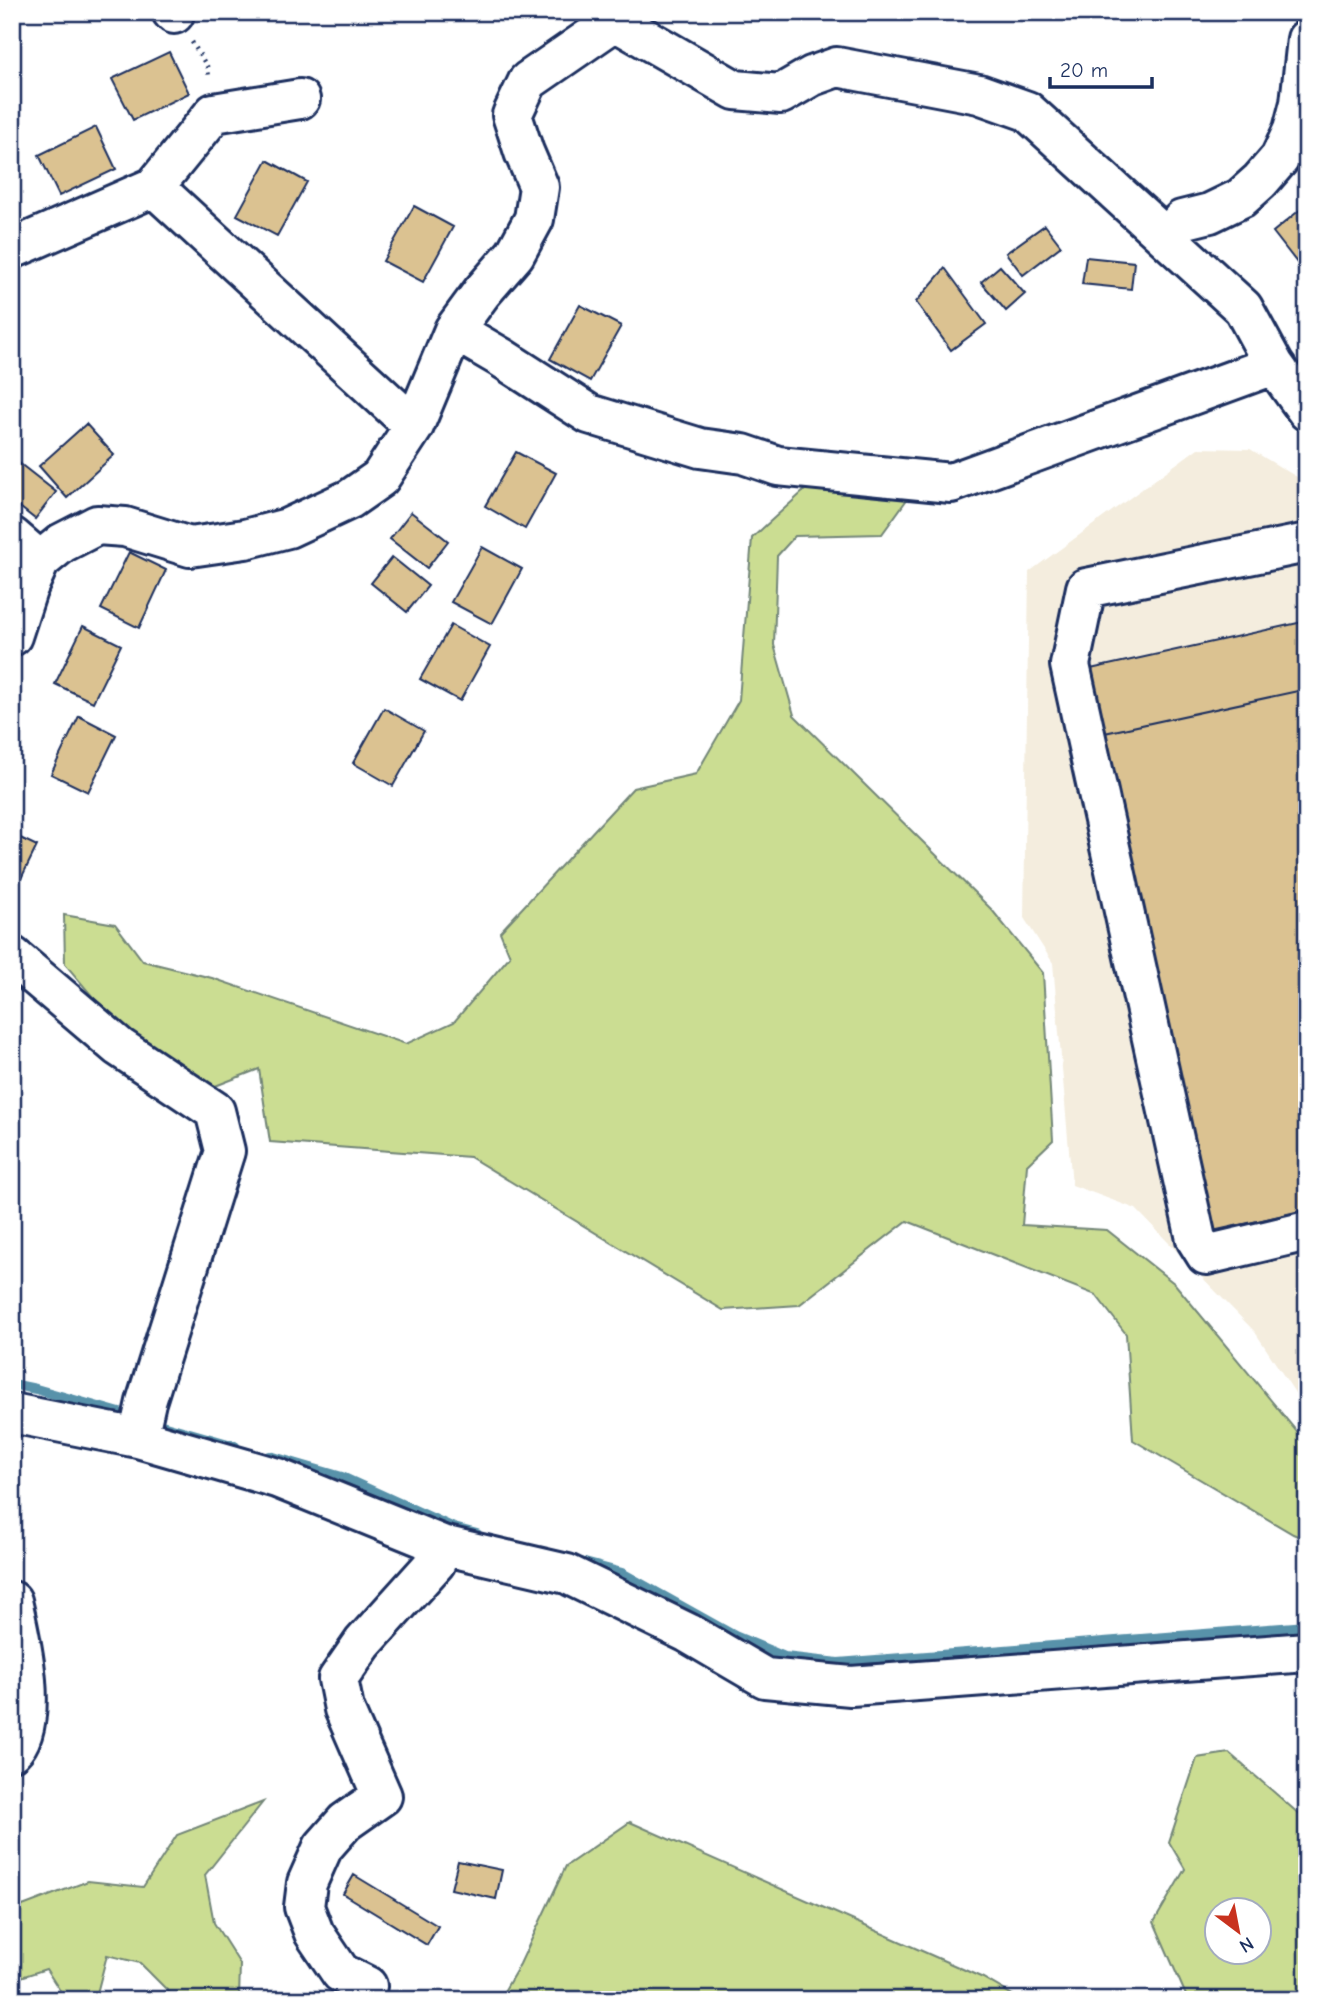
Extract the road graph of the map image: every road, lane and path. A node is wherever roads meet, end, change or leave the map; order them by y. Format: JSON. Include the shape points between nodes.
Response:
{"nodes":[{"id":1,"x":173,"y":13,"type":"edge"},
{"id":2,"x":614,"y":17,"type":"edge"},
{"id":3,"x":1307,"y":39,"type":"edge"},
{"id":4,"x":300,"y":99,"type":"dead end"},
{"id":5,"x":214,"y":113,"type":"junction"},
{"id":6,"x":153,"y":187,"type":"junction"},
{"id":7,"x":1167,"y":238,"type":"junction"},
{"id":8,"x":12,"y":249,"type":"edge"},
{"id":9,"x":454,"y":330,"type":"junction"},
{"id":10,"x":1274,"y":365,"type":"junction"},
{"id":11,"x":1307,"y":411,"type":"edge"},
{"id":12,"x":414,"y":426,"type":"junction"},
{"id":13,"x":12,"y":537,"type":"edge"},
{"id":14,"x":1307,"y":542,"type":"edge"},
{"id":15,"x":40,"y":561,"type":"junction"},
{"id":16,"x":12,"y":636,"type":"edge"},
{"id":17,"x":12,"y":956,"type":"edge"},
{"id":18,"x":1307,"y":1231,"type":"edge"},
{"id":19,"x":12,"y":1413,"type":"edge"},
{"id":20,"x":141,"y":1423,"type":"junction"},
{"id":21,"x":442,"y":1545,"type":"junction"},
{"id":22,"x":12,"y":1601,"type":"edge"},
{"id":23,"x":1307,"y":1652,"type":"edge"},
{"id":24,"x":12,"y":1751,"type":"edge"},
{"id":25,"x":367,"y":1986,"type":"dead end"}],
"edges":[{"from":1,"to":5,"type":"path","via":[[208,68]]},
{"from":2,"to":7,"type":"street","via":[[735,90],[781,94],[837,67],[979,94],[1027,111]]},
{"from":2,"to":9,"type":"street","via":[[528,80],[512,115],[539,187],[534,219],[515,254]]},
{"from":3,"to":7,"type":"street","via":[[1300,103],[1280,158],[1241,198],[1182,220]]},
{"from":4,"to":5,"type":"street"},
{"from":5,"to":6,"type":"street"},
{"from":6,"to":8,"type":"street"},
{"from":6,"to":12,"type":"street"},
{"from":7,"to":10,"type":"street","via":[[1243,308]]},
{"from":9,"to":10,"type":"street","via":[[589,414],[778,466],[951,483]]},
{"from":9,"to":12,"type":"street"},
{"from":10,"to":11,"type":"street"},
{"from":12,"to":15,"type":"street","via":[[380,478],[350,499],[288,528],[190,547],[125,527],[97,526],[62,543]]},
{"from":13,"to":15,"type":"street"},
{"from":14,"to":18,"type":"street","via":[[1086,588],[1070,665],[1196,1239],[1206,1255]]},
{"from":15,"to":16,"type":"street"},
{"from":17,"to":20,"type":"street","via":[[119,1047],[215,1111],[225,1151]]},
{"from":19,"to":20,"type":"street"},
{"from":20,"to":21,"type":"street"},
{"from":21,"to":23,"type":"street","via":[[567,1574],[688,1633],[765,1678],[851,1686]]},
{"from":21,"to":25,"type":"street","via":[[436,1562],[363,1643],[338,1679],[344,1709],[382,1796],[345,1822],[323,1847],[307,1883],[304,1907],[314,1933],[341,1973]]},
{"from":22,"to":24,"type":"street","via":[[27,1690],[27,1720]]}]}
